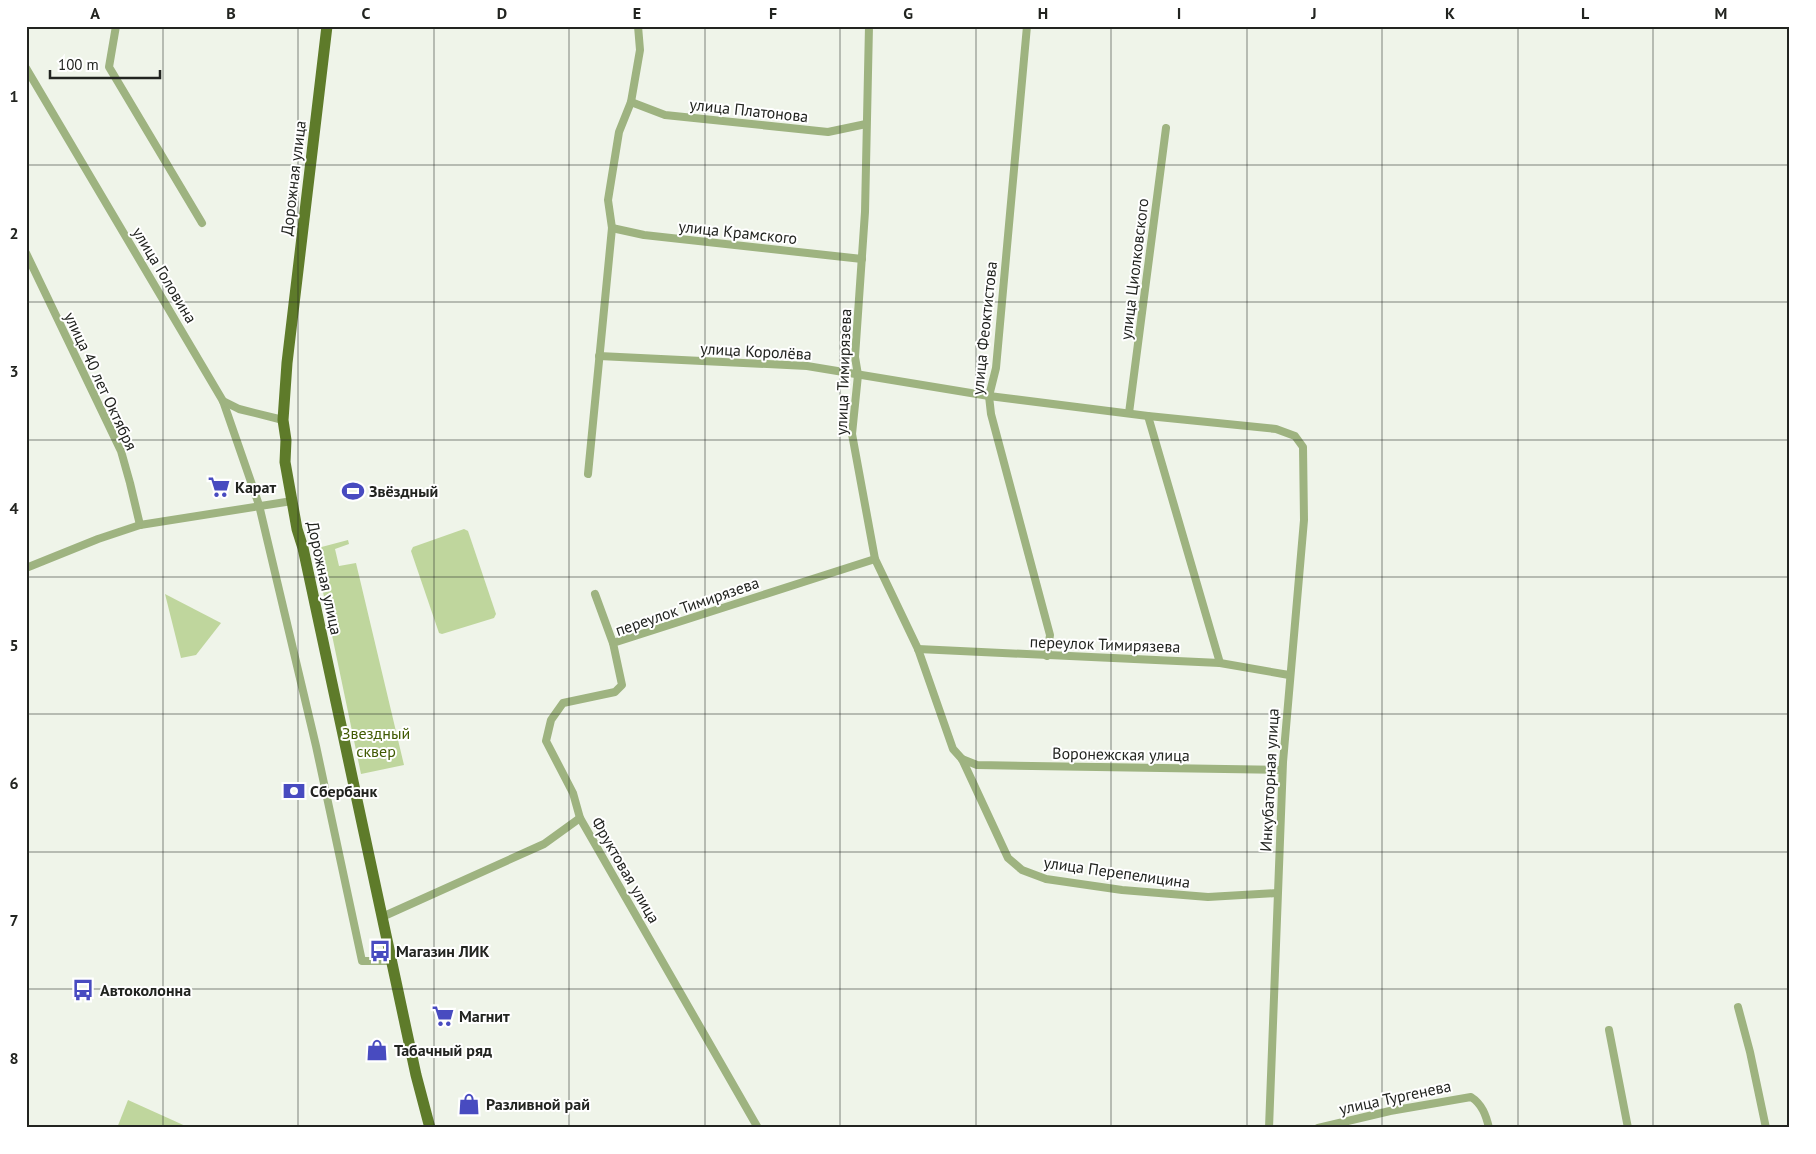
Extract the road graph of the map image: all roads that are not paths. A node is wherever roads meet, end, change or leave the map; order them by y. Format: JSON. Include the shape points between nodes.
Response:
{"nodes":[{"id":1,"x":116,"y":26,"type":"edge"},
{"id":2,"x":327,"y":26,"type":"edge"},
{"id":3,"x":638,"y":26,"type":"edge"},
{"id":4,"x":869,"y":26,"type":"edge"},
{"id":5,"x":1027,"y":26,"type":"edge"},
{"id":6,"x":26,"y":68,"type":"edge"},
{"id":7,"x":631,"y":102,"type":"junction"},
{"id":8,"x":866,"y":124,"type":"junction"},
{"id":9,"x":1166,"y":128,"type":"dead end"},
{"id":10,"x":202,"y":223,"type":"dead end"},
{"id":11,"x":612,"y":228,"type":"junction"},
{"id":12,"x":26,"y":253,"type":"edge"},
{"id":13,"x":862,"y":259,"type":"junction"},
{"id":14,"x":598,"y":356,"type":"junction"},
{"id":15,"x":858,"y":375,"type":"junction"},
{"id":16,"x":989,"y":396,"type":"junction"},
{"id":17,"x":223,"y":401,"type":"junction"},
{"id":18,"x":1129,"y":413,"type":"junction"},
{"id":19,"x":1148,"y":416,"type":"junction"},
{"id":20,"x":283,"y":420,"type":"junction"},
{"id":21,"x":1295,"y":436,"type":"joint"},
{"id":22,"x":588,"y":474,"type":"dead end"},
{"id":23,"x":292,"y":500,"type":"junction"},
{"id":24,"x":259,"y":505,"type":"junction"},
{"id":25,"x":140,"y":525,"type":"junction"},
{"id":26,"x":875,"y":559,"type":"junction"},
{"id":27,"x":26,"y":568,"type":"edge"},
{"id":28,"x":595,"y":594,"type":"dead end"},
{"id":29,"x":613,"y":643,"type":"junction"},
{"id":30,"x":918,"y":649,"type":"junction"},
{"id":31,"x":1047,"y":656,"type":"junction"},
{"id":32,"x":1220,"y":663,"type":"junction"},
{"id":33,"x":1289,"y":674,"type":"junction"},
{"id":34,"x":962,"y":759,"type":"junction"},
{"id":35,"x":1282,"y":770,"type":"junction"},
{"id":36,"x":580,"y":818,"type":"junction"},
{"id":37,"x":1277,"y":893,"type":"junction"},
{"id":38,"x":382,"y":917,"type":"junction"},
{"id":39,"x":392,"y":961,"type":"junction"},
{"id":40,"x":1738,"y":1007,"type":"dead end"},
{"id":41,"x":1609,"y":1030,"type":"dead end"},
{"id":42,"x":430,"y":1128,"type":"edge"},
{"id":43,"x":758,"y":1128,"type":"edge"},
{"id":44,"x":1269,"y":1128,"type":"edge"},
{"id":45,"x":1318,"y":1128,"type":"edge"},
{"id":46,"x":1489,"y":1128,"type":"edge"},
{"id":47,"x":1628,"y":1128,"type":"edge"},
{"id":48,"x":1766,"y":1128,"type":"edge"}],
"edges":[{"from":1,"to":10,"type":"street","via":[[109,67]]},
{"from":2,"to":20,"type":"main road","name":"Дорожная улица"},
{"from":3,"to":7,"type":"street","via":[[640,50]]},
{"from":4,"to":8,"type":"street","name":"улица Тимирязева"},
{"from":5,"to":16,"type":"street","name":"улица Феоктистова","via":[[996,368]]},
{"from":6,"to":17,"type":"street","name":"улица Головина"},
{"from":7,"to":8,"type":"street","name":"улица Платонова","via":[[665,115],[828,132]]},
{"from":7,"to":11,"type":"street","via":[[619,132],[608,200]]},
{"from":8,"to":13,"type":"street","name":"улица Тимирязева"},
{"from":9,"to":18,"type":"street","name":"улица Циолковского"},
{"from":11,"to":13,"type":"street","name":"улица Крамского","via":[[644,235]]},
{"from":11,"to":14,"type":"street"},
{"from":12,"to":25,"type":"street","name":"улица 40 лет Октября","via":[[120,451]]},
{"from":13,"to":15,"type":"street","name":"улица Тимирязева","via":[[855,356]]},
{"from":14,"to":15,"type":"street","name":"улица Королёва","via":[[807,366]]},
{"from":14,"to":22,"type":"street"},
{"from":15,"to":16,"type":"street","name":"улица Королёва"},
{"from":15,"to":26,"type":"street","name":"улица Тимирязева","via":[[852,434]]},
{"from":16,"to":18,"type":"street","name":"улица Королёва"},
{"from":16,"to":31,"type":"street","name":"улица Феоктистова","via":[[991,414],[1050,635]]},
{"from":17,"to":20,"type":"street"},
{"from":17,"to":24,"type":"street","name":"улица Головина"},
{"from":18,"to":19,"type":"street","name":"улица Королёва"},
{"from":19,"to":21,"type":"street","name":"улица Королёва","via":[[1276,429]]},
{"from":19,"to":32,"type":"street"},
{"from":20,"to":23,"type":"main road","name":"Дорожная улица","via":[[285,462]]},
{"from":21,"to":33,"type":"street","name":"Инкубаторная улица","via":[[1303,447],[1304,520]]},
{"from":23,"to":24,"type":"street"},
{"from":23,"to":38,"type":"main road","name":"Дорожная улица"},
{"from":24,"to":25,"type":"street"},
{"from":24,"to":39,"type":"street","name":"улица Головина","via":[[316,746],[362,961]]},
{"from":25,"to":27,"type":"street"},
{"from":26,"to":29,"type":"street","name":"переулок Тимирязева"},
{"from":26,"to":30,"type":"street","name":"улица Тимирязева"},
{"from":28,"to":29,"type":"street"},
{"from":29,"to":36,"type":"street","name":"переулок Тимирязева","via":[[622,686],[615,692],[563,703],[551,720],[546,741],[573,793]]},
{"from":30,"to":31,"type":"street","name":"переулок Тимирязева"},
{"from":30,"to":34,"type":"street","name":"улица Тимирязева","via":[[953,749]]},
{"from":31,"to":32,"type":"street","name":"переулок Тимирязева"},
{"from":32,"to":33,"type":"street","name":"переулок Тимирязева"},
{"from":33,"to":35,"type":"street","name":"Инкубаторная улица"},
{"from":34,"to":35,"type":"street","name":"Воронежская улица","via":[[977,765]]},
{"from":34,"to":37,"type":"street","name":"улица Перепелицина","via":[[1008,858],[1022,870],[1046,879],[1122,890],[1208,897]]},
{"from":35,"to":37,"type":"street","name":"Инкубаторная улица"},
{"from":36,"to":38,"type":"street","name":"Фруктовая улица","via":[[544,844]]},
{"from":36,"to":43,"type":"street","name":"Фруктовая улица"},
{"from":37,"to":44,"type":"street","name":"Инкубаторная улица"},
{"from":38,"to":39,"type":"main road","name":"Дорожная улица"},
{"from":39,"to":42,"type":"main road","name":"Дорожная улица"},
{"from":40,"to":48,"type":"street"},
{"from":41,"to":47,"type":"street"},
{"from":45,"to":46,"type":"street","name":"улица Тургенева","via":[[1471,1096],[1482,1107]]}]}
